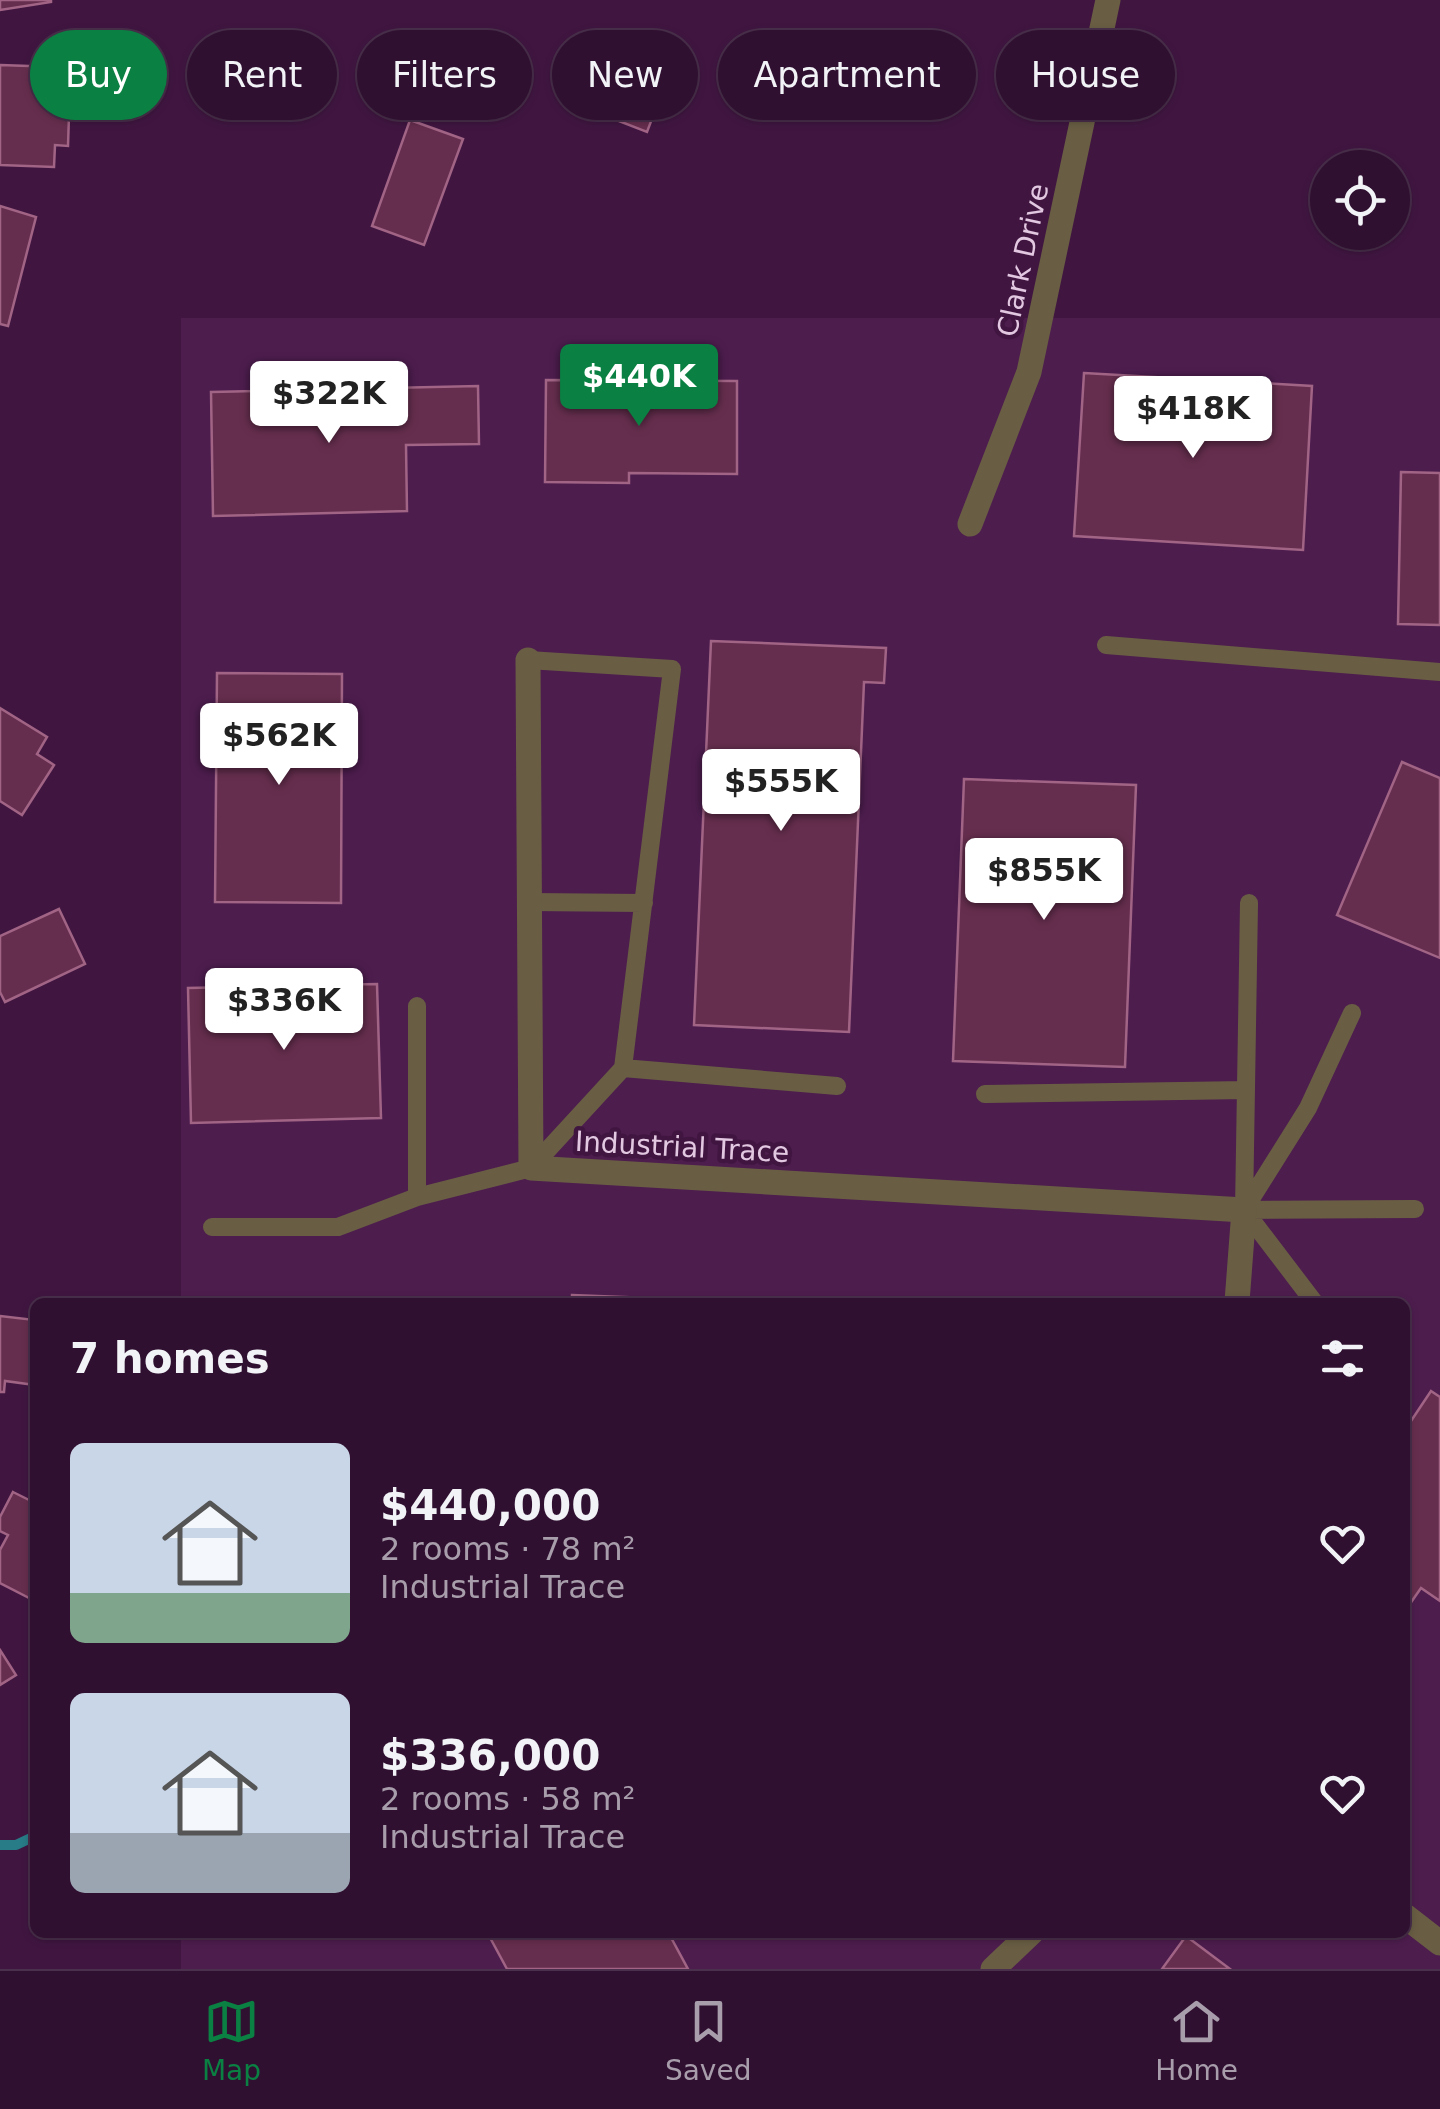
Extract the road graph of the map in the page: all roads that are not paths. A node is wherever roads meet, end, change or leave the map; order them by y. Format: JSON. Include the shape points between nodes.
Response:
{"nodes":[{"id":1,"x":1108,"y":0,"type":"edge"},
{"id":2,"x":970,"y":524,"type":"dead end"},
{"id":3,"x":1106,"y":645,"type":"dead end"},
{"id":4,"x":528,"y":660,"type":"joint"},
{"id":5,"x":1440,"y":672,"type":"edge"},
{"id":6,"x":528,"y":902,"type":"junction"},
{"id":7,"x":644,"y":903,"type":"junction"},
{"id":8,"x":1249,"y":903,"type":"dead end"},
{"id":9,"x":417,"y":1006,"type":"dead end"},
{"id":10,"x":1352,"y":1014,"type":"dead end"},
{"id":11,"x":624,"y":1068,"type":"junction"},
{"id":12,"x":836,"y":1086,"type":"dead end"},
{"id":13,"x":1246,"y":1090,"type":"junction"},
{"id":14,"x":985,"y":1094,"type":"dead end"},
{"id":15,"x":531,"y":1168,"type":"junction"},
{"id":16,"x":417,"y":1197,"type":"junction"},
{"id":17,"x":1244,"y":1210,"type":"junction"},
{"id":18,"x":1415,"y":1210,"type":"dead end"},
{"id":19,"x":212,"y":1226,"type":"dead end"},
{"id":20,"x":1237,"y":1298,"type":"edge"},
{"id":21,"x":1311,"y":1298,"type":"edge"},
{"id":22,"x":1410,"y":1920,"type":"edge"},
{"id":23,"x":1026,"y":1938,"type":"edge"},
{"id":24,"x":1440,"y":1943,"type":"edge"},
{"id":25,"x":994,"y":1969,"type":"edge"}],
"edges":[{"from":1,"to":2,"type":"street","name":"Clark Drive","via":[[1030,372]]},
{"from":3,"to":5,"type":"lane"},
{"from":4,"to":6,"type":"street"},
{"from":4,"to":7,"type":"lane","via":[[672,669]]},
{"from":6,"to":7,"type":"lane"},
{"from":6,"to":15,"type":"street"},
{"from":7,"to":11,"type":"lane"},
{"from":8,"to":13,"type":"lane"},
{"from":9,"to":16,"type":"lane"},
{"from":10,"to":17,"type":"lane","via":[[1308,1108]]},
{"from":11,"to":12,"type":"lane"},
{"from":11,"to":15,"type":"lane"},
{"from":13,"to":14,"type":"lane"},
{"from":13,"to":17,"type":"lane"},
{"from":15,"to":16,"type":"lane"},
{"from":15,"to":17,"type":"street","name":"Industrial Trace"},
{"from":16,"to":19,"type":"lane","via":[[338,1226]]},
{"from":17,"to":18,"type":"lane"},
{"from":17,"to":20,"type":"street"},
{"from":17,"to":21,"type":"lane"},
{"from":22,"to":24,"type":"street"},
{"from":23,"to":25,"type":"street"}]}
